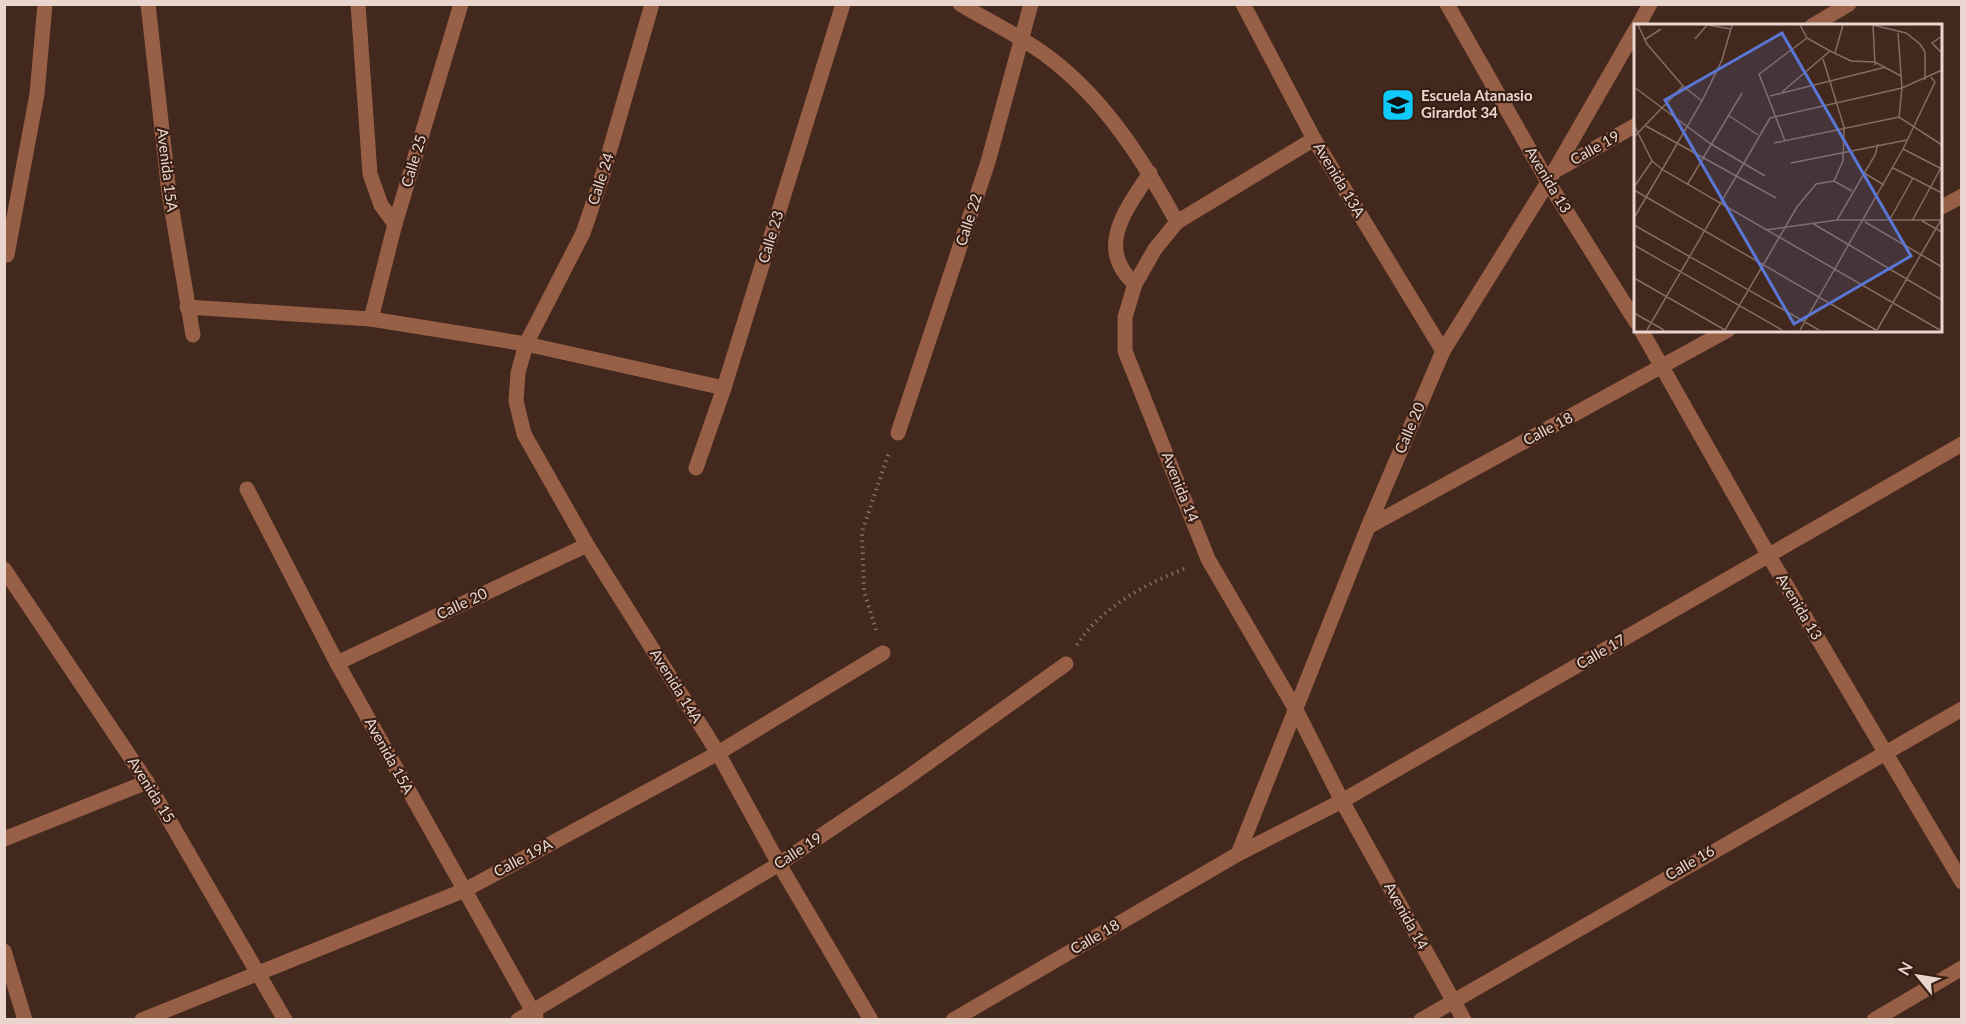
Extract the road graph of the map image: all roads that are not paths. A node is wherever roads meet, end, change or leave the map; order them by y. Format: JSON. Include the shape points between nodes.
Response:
{"nodes":[{"id":1,"x":45,"y":4,"type":"edge"},
{"id":2,"x":148,"y":4,"type":"edge"},
{"id":3,"x":358,"y":4,"type":"edge"},
{"id":4,"x":461,"y":4,"type":"edge"},
{"id":5,"x":652,"y":4,"type":"edge"},
{"id":6,"x":843,"y":4,"type":"edge"},
{"id":7,"x":960,"y":4,"type":"edge"},
{"id":8,"x":1031,"y":4,"type":"edge"},
{"id":9,"x":1243,"y":4,"type":"edge"},
{"id":10,"x":1447,"y":4,"type":"edge"},
{"id":11,"x":1849,"y":4,"type":"edge"},
{"id":12,"x":1647,"y":6,"type":"edge"},
{"id":13,"x":1639,"y":24,"type":"edge"},
{"id":14,"x":1815,"y":24,"type":"edge"},
{"id":15,"x":1634,"y":32,"type":"edge"},
{"id":16,"x":1020,"y":38,"type":"junction"},
{"id":17,"x":1634,"y":126,"type":"edge"},
{"id":18,"x":1314,"y":139,"type":"junction"},
{"id":19,"x":1150,"y":173,"type":"junction"},
{"id":20,"x":1552,"y":176,"type":"junction"},
{"id":21,"x":1962,"y":196,"type":"edge"},
{"id":22,"x":1942,"y":207,"type":"edge"},
{"id":23,"x":1177,"y":222,"type":"junction"},
{"id":24,"x":395,"y":224,"type":"junction"},
{"id":25,"x":7,"y":255,"type":"dead end"},
{"id":26,"x":1134,"y":284,"type":"junction"},
{"id":27,"x":188,"y":307,"type":"junction"},
{"id":28,"x":371,"y":319,"type":"junction"},
{"id":29,"x":1634,"y":319,"type":"edge"},
{"id":30,"x":1642,"y":332,"type":"edge"},
{"id":31,"x":1725,"y":332,"type":"edge"},
{"id":32,"x":194,"y":335,"type":"dead end"},
{"id":33,"x":526,"y":344,"type":"junction"},
{"id":34,"x":1443,"y":351,"type":"junction"},
{"id":35,"x":1664,"y":367,"type":"junction"},
{"id":36,"x":724,"y":388,"type":"junction"},
{"id":37,"x":898,"y":433,"type":"road end"},
{"id":38,"x":1962,"y":444,"type":"edge"},
{"id":39,"x":696,"y":468,"type":"dead end"},
{"id":40,"x":247,"y":489,"type":"dead end"},
{"id":41,"x":1368,"y":527,"type":"junction"},
{"id":42,"x":587,"y":545,"type":"junction"},
{"id":43,"x":1769,"y":556,"type":"junction"},
{"id":44,"x":4,"y":569,"type":"edge"},
{"id":45,"x":883,"y":653,"type":"road end"},
{"id":46,"x":337,"y":663,"type":"junction"},
{"id":47,"x":1066,"y":664,"type":"road end"},
{"id":48,"x":1962,"y":709,"type":"edge"},
{"id":49,"x":1296,"y":710,"type":"junction"},
{"id":50,"x":1885,"y":751,"type":"junction"},
{"id":51,"x":718,"y":753,"type":"junction"},
{"id":52,"x":147,"y":782,"type":"junction"},
{"id":53,"x":1342,"y":801,"type":"junction"},
{"id":54,"x":4,"y":839,"type":"edge"},
{"id":55,"x":1238,"y":854,"type":"junction"},
{"id":56,"x":778,"y":864,"type":"junction"},
{"id":57,"x":1962,"y":882,"type":"edge"},
{"id":58,"x":465,"y":890,"type":"junction"},
{"id":59,"x":4,"y":951,"type":"edge"},
{"id":60,"x":1962,"y":968,"type":"edge"},
{"id":61,"x":260,"y":974,"type":"junction"},
{"id":62,"x":1453,"y":1000,"type":"junction"},
{"id":63,"x":535,"y":1015,"type":"edge"},
{"id":64,"x":25,"y":1020,"type":"edge"},
{"id":65,"x":142,"y":1020,"type":"edge"},
{"id":66,"x":285,"y":1020,"type":"edge"},
{"id":67,"x":518,"y":1020,"type":"edge"},
{"id":68,"x":871,"y":1020,"type":"edge"},
{"id":69,"x":953,"y":1020,"type":"edge"},
{"id":70,"x":1421,"y":1020,"type":"edge"},
{"id":71,"x":1464,"y":1020,"type":"edge"},
{"id":72,"x":1874,"y":1020,"type":"edge"}],
"edges":[{"from":1,"to":25,"type":"street","via":[[37,94]]},
{"from":2,"to":27,"type":"street","name":"Avenida 15A","via":[[169,193]]},
{"from":3,"to":24,"type":"street","via":[[370,174],[381,205]]},
{"from":4,"to":24,"type":"street","name":"Calle 25"},
{"from":5,"to":33,"type":"street","name":"Calle 24","via":[[583,233]]},
{"from":6,"to":36,"type":"street","name":"Calle 23"},
{"from":7,"to":16,"type":"street"},
{"from":8,"to":16,"type":"street","name":"Calle 22"},
{"from":9,"to":18,"type":"street","name":"Avenida 13A"},
{"from":10,"to":20,"type":"street","name":"Avenida 13"},
{"from":11,"to":14,"type":"street"},
{"from":12,"to":13,"type":"street"},
{"from":15,"to":20,"type":"street","name":"Calle 20"},
{"from":16,"to":19,"type":"street","via":[[1080,83]]},
{"from":16,"to":37,"type":"street","name":"Calle 22","via":[[988,162]]},
{"from":17,"to":20,"type":"street","name":"Calle 19"},
{"from":18,"to":23,"type":"street","name":"Avenida 14"},
{"from":18,"to":34,"type":"street","name":"Avenida 13A"},
{"from":19,"to":23,"type":"street"},
{"from":19,"to":26,"type":"street","via":[[1115,240],[1119,266]]},
{"from":20,"to":29,"type":"street","name":"Avenida 13"},
{"from":20,"to":34,"type":"street","name":"Calle 20"},
{"from":21,"to":22,"type":"street"},
{"from":23,"to":26,"type":"street","name":"Avenida 14"},
{"from":24,"to":28,"type":"street","name":"Calle 25"},
{"from":26,"to":49,"type":"street","name":"Avenida 14","via":[[1125,317],[1125,351],[1208,559]]},
{"from":27,"to":28,"type":"street"},
{"from":27,"to":32,"type":"street","name":"Avenida 15A"},
{"from":28,"to":33,"type":"street"},
{"from":30,"to":35,"type":"street","name":"Avenida 13"},
{"from":31,"to":35,"type":"street","name":"Calle 18"},
{"from":33,"to":36,"type":"street"},
{"from":33,"to":42,"type":"street","name":"Avenida 14A","via":[[516,401],[524,434]]},
{"from":34,"to":41,"type":"street","name":"Calle 20"},
{"from":35,"to":41,"type":"street","name":"Calle 18"},
{"from":35,"to":43,"type":"street","name":"Avenida 13"},
{"from":36,"to":39,"type":"street","name":"Calle 23"},
{"from":38,"to":43,"type":"street","name":"Calle 17"},
{"from":40,"to":46,"type":"street","name":"Avenida 15A"},
{"from":41,"to":49,"type":"street","name":"Calle 20"},
{"from":42,"to":46,"type":"street","name":"Calle 20"},
{"from":42,"to":51,"type":"street","name":"Avenida 14A"},
{"from":43,"to":50,"type":"street","name":"Avenida 13"},
{"from":43,"to":53,"type":"street","name":"Calle 17"},
{"from":44,"to":52,"type":"street","name":"Avenida 15"},
{"from":45,"to":51,"type":"street","name":"Calle 19A"},
{"from":46,"to":58,"type":"street","name":"Avenida 15A"},
{"from":47,"to":56,"type":"street","name":"Calle 19"},
{"from":48,"to":50,"type":"street","name":"Calle 16"},
{"from":49,"to":53,"type":"street","name":"Avenida 14"},
{"from":49,"to":55,"type":"street","name":"Calle 20"},
{"from":50,"to":57,"type":"street","name":"Avenida 13"},
{"from":50,"to":62,"type":"street","name":"Calle 16"},
{"from":51,"to":56,"type":"street","name":"Avenida 14A"},
{"from":51,"to":58,"type":"street","name":"Calle 19A"},
{"from":52,"to":54,"type":"street"},
{"from":52,"to":61,"type":"street","name":"Avenida 15"},
{"from":53,"to":55,"type":"street","name":"Calle 17"},
{"from":53,"to":62,"type":"street","name":"Avenida 14"},
{"from":55,"to":69,"type":"street","name":"Calle 18"},
{"from":56,"to":63,"type":"street","name":"Calle 19"},
{"from":56,"to":68,"type":"street","name":"Avenida 14A"},
{"from":58,"to":61,"type":"street","name":"Calle 19A"},
{"from":58,"to":63,"type":"street","name":"Avenida 15A"},
{"from":59,"to":64,"type":"street"},
{"from":60,"to":72,"type":"street"},
{"from":61,"to":65,"type":"street","name":"Calle 19A"},
{"from":61,"to":66,"type":"street","name":"Avenida 15"},
{"from":62,"to":70,"type":"street","name":"Calle 16"},
{"from":62,"to":71,"type":"street","name":"Avenida 14"},
{"from":63,"to":67,"type":"street","name":"Calle 19"}]}
